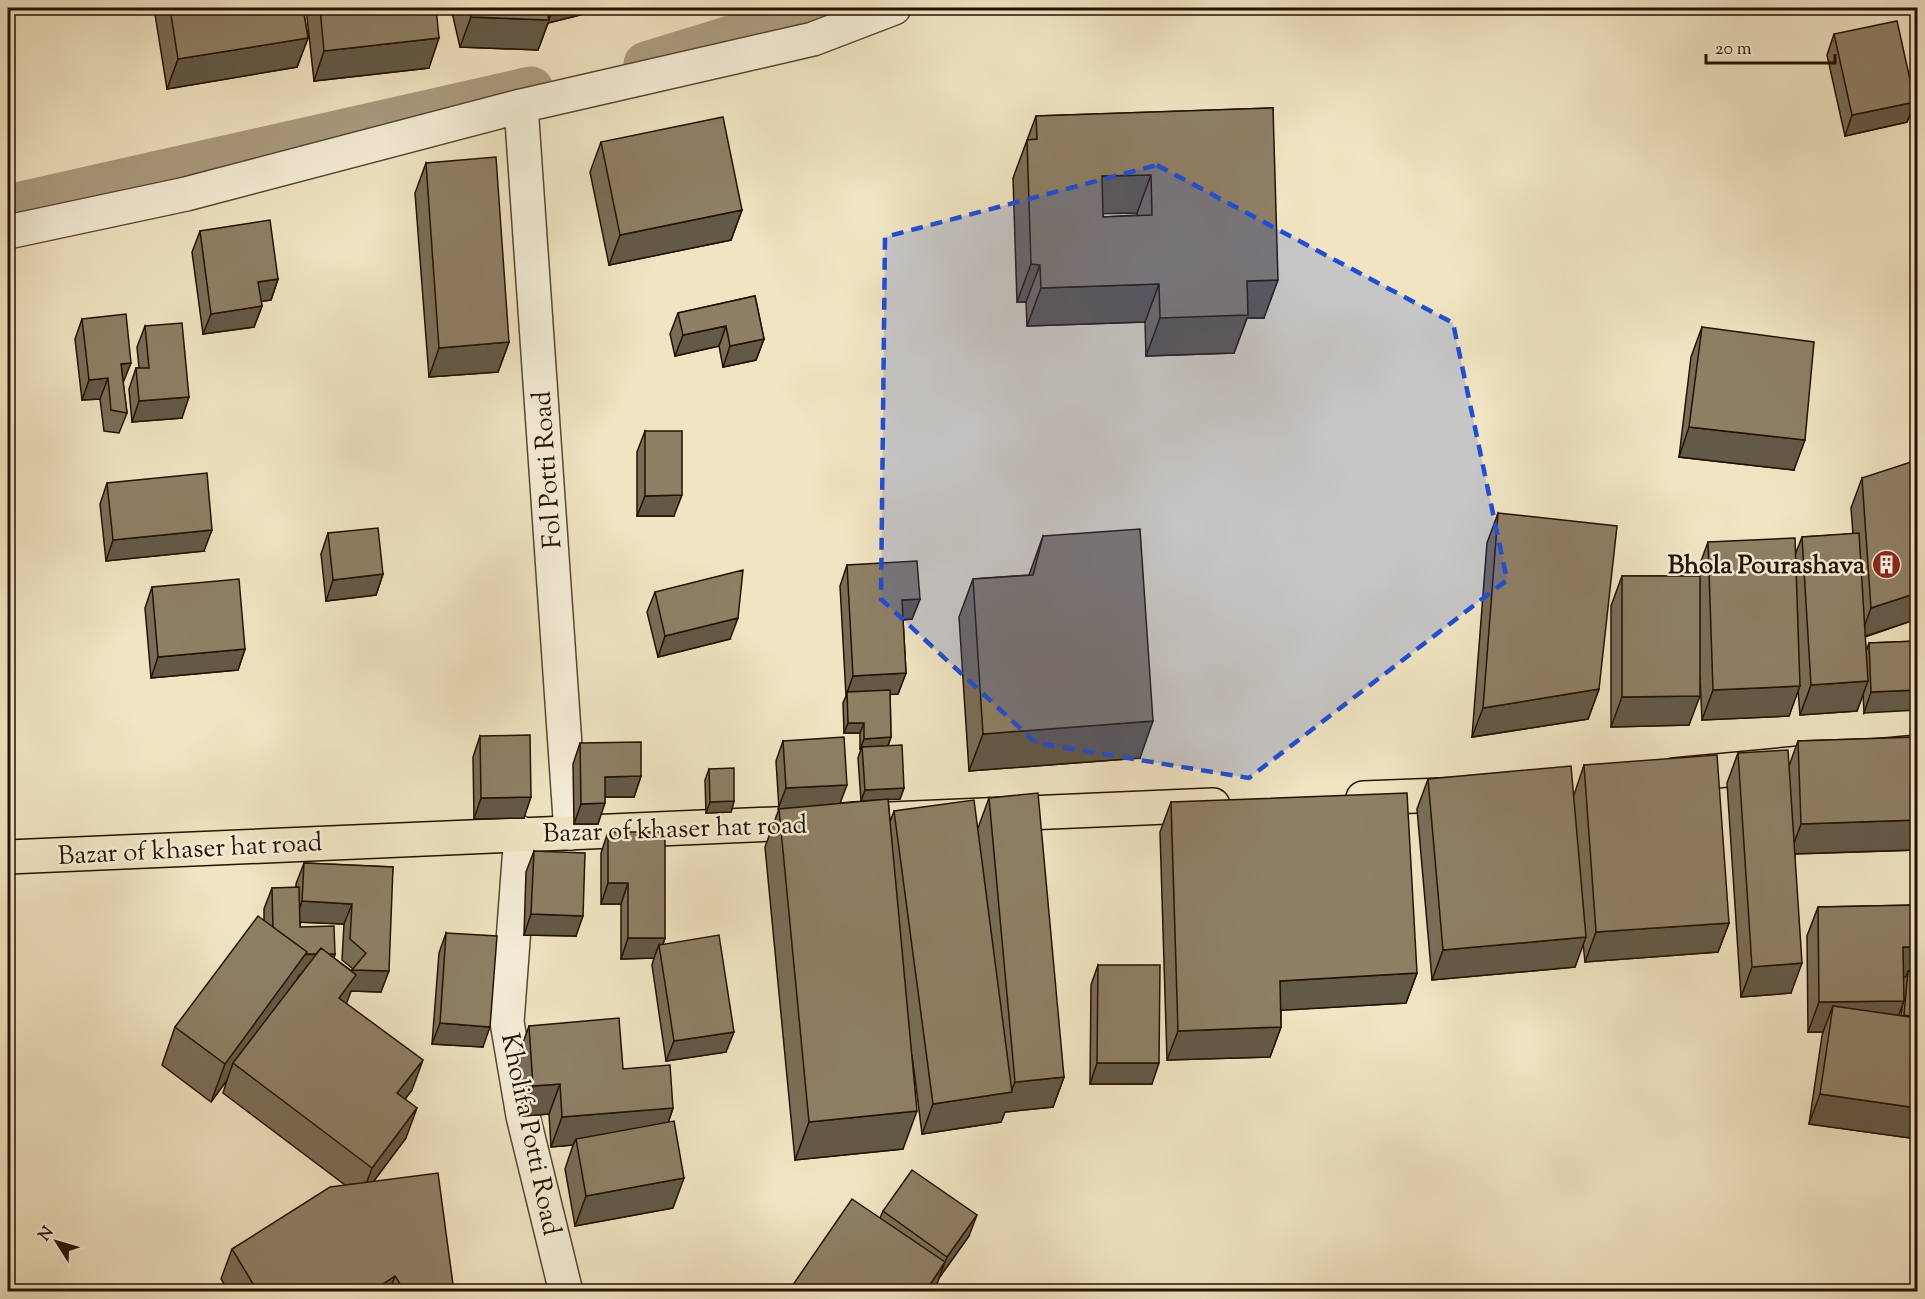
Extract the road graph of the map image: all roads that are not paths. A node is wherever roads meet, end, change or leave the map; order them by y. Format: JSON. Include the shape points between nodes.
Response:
{"nodes":[{"id":1,"x":894,"y":8,"type":"edge"},
{"id":2,"x":521,"y":106,"type":"junction"},
{"id":3,"x":8,"y":232,"type":"edge"},
{"id":4,"x":1917,"y":752,"type":"edge"},
{"id":5,"x":1647,"y":777,"type":"edge"},
{"id":6,"x":1495,"y":791,"type":"edge"},
{"id":7,"x":1329,"y":800,"type":"edge"},
{"id":8,"x":1246,"y":803,"type":"edge"},
{"id":9,"x":521,"y":833,"type":"junction"},
{"id":10,"x":572,"y":833,"type":"junction"},
{"id":11,"x":8,"y":857,"type":"edge"},
{"id":12,"x":566,"y":1292,"type":"edge"}],
"edges":[{"from":1,"to":2,"type":"street","via":[[813,39]]},
{"from":2,"to":3,"type":"street","via":[[186,194]]},
{"from":2,"to":10,"type":"street","name":"Fol Potti Road"},
{"from":4,"to":5,"type":"main road"},
{"from":6,"to":7,"type":"main road"},
{"from":8,"to":10,"type":"main road","name":"Bazar of khaser hat road"},
{"from":9,"to":10,"type":"main road","name":"Bazar of khaser hat road"},
{"from":9,"to":11,"type":"main road","name":"Bazar of khaser hat road"},
{"from":9,"to":12,"type":"street","name":"Kholifa Potti Road","via":[[507,1022],[523,1116]]}]}
